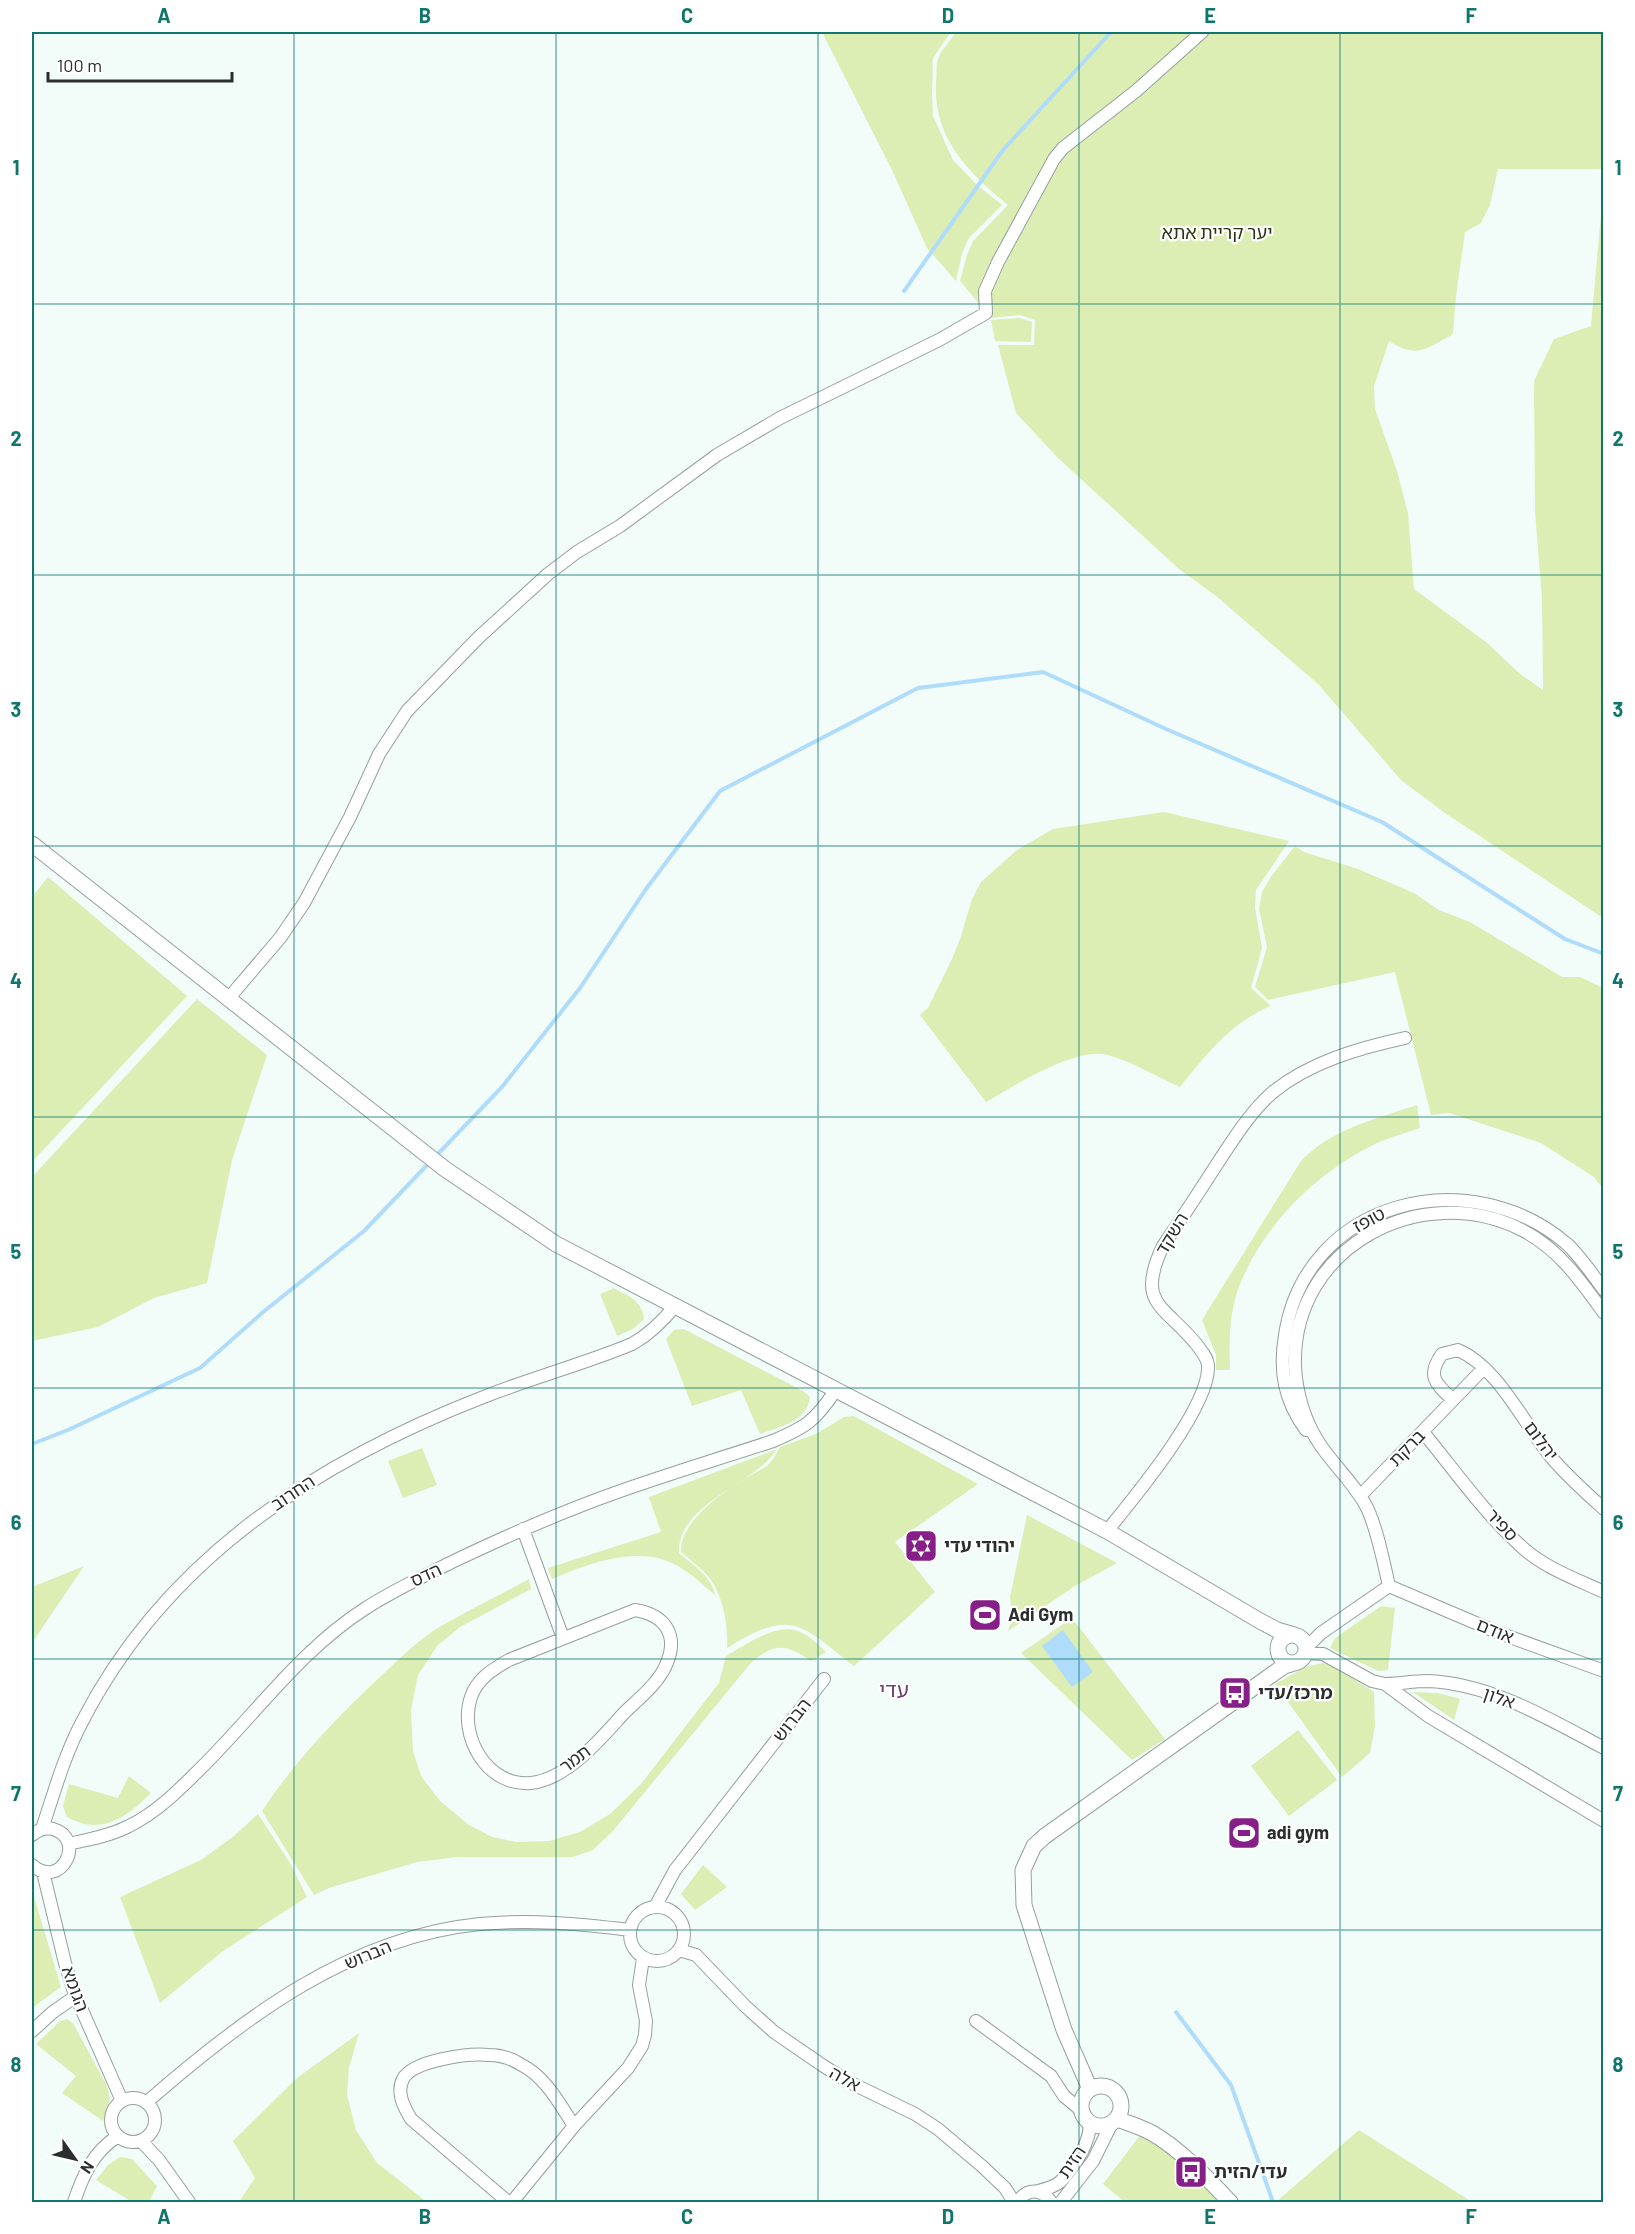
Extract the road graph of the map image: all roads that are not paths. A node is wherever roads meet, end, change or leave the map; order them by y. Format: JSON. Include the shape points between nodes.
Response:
{"nodes":[{"id":1,"x":1202,"y":32,"type":"edge"},
{"id":2,"x":32,"y":844,"type":"edge"},
{"id":3,"x":228,"y":999,"type":"junction"},
{"id":4,"x":1405,"y":1038,"type":"dead end"},
{"id":5,"x":1604,"y":1290,"type":"edge"},
{"id":6,"x":675,"y":1306,"type":"junction"},
{"id":7,"x":1604,"y":1313,"type":"edge"},
{"id":8,"x":1484,"y":1368,"type":"junction"},
{"id":9,"x":836,"y":1391,"type":"junction"},
{"id":10,"x":1453,"y":1400,"type":"junction"},
{"id":11,"x":1422,"y":1432,"type":"junction"},
{"id":12,"x":1321,"y":1446,"type":"junction"},
{"id":13,"x":1360,"y":1496,"type":"junction"},
{"id":14,"x":1604,"y":1509,"type":"edge"},
{"id":15,"x":523,"y":1529,"type":"junction"},
{"id":16,"x":1107,"y":1532,"type":"junction"},
{"id":17,"x":1389,"y":1586,"type":"junction"},
{"id":18,"x":1604,"y":1592,"type":"edge"},
{"id":19,"x":1260,"y":1621,"type":"junction"},
{"id":20,"x":562,"y":1638,"type":"junction"},
{"id":21,"x":1300,"y":1647,"type":"junction"},
{"id":22,"x":1278,"y":1649,"type":"junction"},
{"id":23,"x":1604,"y":1671,"type":"edge"},
{"id":24,"x":1267,"y":1678,"type":"junction"},
{"id":25,"x":824,"y":1679,"type":"dead end"},
{"id":26,"x":1385,"y":1684,"type":"junction"},
{"id":27,"x":1604,"y":1748,"type":"edge"},
{"id":28,"x":1604,"y":1821,"type":"edge"},
{"id":29,"x":37,"y":1832,"type":"edge"},
{"id":30,"x":69,"y":1844,"type":"junction"},
{"id":31,"x":32,"y":1865,"type":"edge"},
{"id":32,"x":43,"y":1872,"type":"junction"},
{"id":33,"x":655,"y":1907,"type":"junction"},
{"id":34,"x":630,"y":1930,"type":"junction"},
{"id":35,"x":679,"y":1950,"type":"junction"},
{"id":36,"x":643,"y":1958,"type":"junction"},
{"id":37,"x":76,"y":1996,"type":"junction"},
{"id":38,"x":976,"y":2021,"type":"dead end"},
{"id":39,"x":32,"y":2031,"type":"edge"},
{"id":40,"x":1090,"y":2090,"type":"junction"},
{"id":41,"x":122,"y":2101,"type":"junction"},
{"id":42,"x":147,"y":2102,"type":"junction"},
{"id":43,"x":1084,"y":2116,"type":"junction"},
{"id":44,"x":1114,"y":2121,"type":"junction"},
{"id":45,"x":574,"y":2126,"type":"junction"},
{"id":46,"x":118,"y":2136,"type":"junction"},
{"id":47,"x":141,"y":2141,"type":"junction"},
{"id":48,"x":1038,"y":2191,"type":"junction"},
{"id":49,"x":74,"y":2202,"type":"edge"},
{"id":50,"x":189,"y":2202,"type":"edge"},
{"id":51,"x":510,"y":2202,"type":"edge"},
{"id":52,"x":1016,"y":2202,"type":"edge"},
{"id":53,"x":1051,"y":2202,"type":"edge"},
{"id":54,"x":1061,"y":2202,"type":"edge"},
{"id":55,"x":1230,"y":2202,"type":"edge"}],
"edges":[{"from":1,"to":3,"type":"street","via":[[1054,159],[985,291],[986,313],[780,418],[717,455],[548,574],[479,637],[407,711],[379,754],[351,817],[304,903]]},
{"from":2,"to":3,"type":"street"},
{"from":3,"to":6,"type":"street","via":[[445,1169],[556,1244]]},
{"from":4,"to":16,"type":"street","name":"השקד","via":[[1336,1057],[1274,1092],[1248,1118],[1163,1246],[1150,1284],[1167,1316],[1206,1358],[1205,1384],[1171,1445]]},
{"from":5,"to":12,"type":"street","name":"טופז","via":[[1567,1244],[1508,1209],[1468,1200],[1425,1201],[1401,1205],[1360,1222],[1316,1264],[1293,1302],[1287,1324],[1282,1364],[1288,1402]]},
{"from":6,"to":9,"type":"street"},
{"from":6,"to":29,"type":"street","name":"החרוב","via":[[659,1325],[632,1344],[488,1395],[391,1436],[337,1464],[222,1546],[152,1615],[106,1680],[67,1756]]},
{"from":7,"to":12,"type":"street","name":"טופז","via":[[1558,1254],[1503,1221],[1449,1212],[1404,1218],[1385,1225],[1338,1257],[1314,1290],[1299,1327],[1297,1381],[1309,1426]]},
{"from":8,"to":10,"type":"street"},
{"from":8,"to":10,"type":"street","name":"יהלום","via":[[1458,1350],[1442,1354],[1434,1378]]},
{"from":8,"to":14,"type":"street","name":"יהלום","via":[[1552,1458]]},
{"from":9,"to":15,"type":"street","name":"הדס","via":[[815,1419],[800,1430]]},
{"from":9,"to":16,"type":"street"},
{"from":10,"to":11,"type":"street","name":"ברקת"},
{"from":11,"to":13,"type":"street","name":"ברקת"},
{"from":11,"to":18,"type":"street","name":"ספיר","via":[[1523,1548]]},
{"from":12,"to":13,"type":"street","name":"טופז"},
{"from":13,"to":17,"type":"street","name":"טופז","via":[[1383,1555]]},
{"from":15,"to":20,"type":"street"},
{"from":15,"to":30,"type":"street","name":"הדס","via":[[403,1586],[364,1609],[298,1662],[182,1787],[130,1826]]},
{"from":16,"to":19,"type":"street"},
{"from":17,"to":21,"type":"street"},
{"from":17,"to":23,"type":"street","name":"אודם","via":[[1499,1633]]},
{"from":19,"to":21,"type":"street"},
{"from":19,"to":22,"type":"street","via":[[1272,1632]]},
{"from":20,"to":20,"type":"street","name":"תמר","via":[[508,1659],[492,1670],[471,1696],[469,1731],[474,1747],[486,1766],[501,1776],[532,1783],[579,1759],[657,1679],[670,1652],[668,1628],[650,1612],[635,1610]]},
{"from":21,"to":22,"type":"street","via":[[1285,1636]]},
{"from":21,"to":22,"type":"street","via":[[1284,1661]]},
{"from":21,"to":24,"type":"street"},
{"from":21,"to":26,"type":"street"},
{"from":22,"to":24,"type":"street","via":[[1276,1665]]},
{"from":24,"to":40,"type":"street","via":[[1045,1836],[1027,1858],[1023,1870],[1024,1905],[1064,2030]]},
{"from":25,"to":33,"type":"street","name":"הברוש","via":[[675,1870]]},
{"from":26,"to":27,"type":"street","name":"אלון","via":[[1425,1681],[1480,1691],[1540,1713]]},
{"from":26,"to":28,"type":"street","via":[[1428,1716]]},
{"from":29,"to":30,"type":"street","via":[[55,1829]]},
{"from":30,"to":32,"type":"street","via":[[64,1865]]},
{"from":31,"to":32,"type":"street"},
{"from":32,"to":37,"type":"street","name":"הגומא","via":[[64,1963]]},
{"from":33,"to":34,"type":"street","via":[[639,1914]]},
{"from":33,"to":35,"type":"street","via":[[665,1908],[680,1919],[683,1942]]},
{"from":34,"to":36,"type":"street","via":[[631,1944]]},
{"from":34,"to":42,"type":"street","name":"הברוש","via":[[565,1922],[481,1924],[404,1940],[297,1988],[255,2014]]},
{"from":35,"to":36,"type":"street","via":[[663,1961]]},
{"from":35,"to":52,"type":"street","name":"אלה","via":[[696,1955],[745,2006],[795,2047],[847,2081],[938,2129],[1005,2187]]},
{"from":36,"to":45,"type":"street","via":[[639,1985],[646,2022],[642,2046],[628,2068]]},
{"from":37,"to":39,"type":"street"},
{"from":37,"to":41,"type":"street","name":"הגומא"},
{"from":38,"to":43,"type":"street","via":[[1051,2076]]},
{"from":40,"to":43,"type":"street","via":[[1083,2099]]},
{"from":40,"to":44,"type":"street","via":[[1102,2086],[1118,2095],[1121,2107]]},
{"from":41,"to":42,"type":"street","via":[[134,2098]]},
{"from":41,"to":46,"type":"street","via":[[111,2118]]},
{"from":42,"to":47,"type":"street","via":[[156,2120],[152,2133]]},
{"from":43,"to":44,"type":"street","via":[[1099,2126]]},
{"from":43,"to":48,"type":"street","name":"הזית","via":[[1090,2128],[1087,2141],[1070,2169],[1060,2182]]},
{"from":44,"to":54,"type":"street","name":"הזית","via":[[1093,2161]]},
{"from":44,"to":55,"type":"street","via":[[1152,2133]]},
{"from":45,"to":51,"type":"street"},
{"from":45,"to":51,"type":"street","via":[[545,2083],[530,2069],[504,2057],[454,2057],[408,2072],[400,2093],[411,2118]]},
{"from":46,"to":47,"type":"street","via":[[129,2142]]},
{"from":46,"to":49,"type":"street","via":[[103,2146],[91,2163]]},
{"from":47,"to":50,"type":"street"},
{"from":48,"to":52,"type":"street","name":"הזית","via":[[1027,2193]]},
{"from":48,"to":53,"type":"street"}]}
